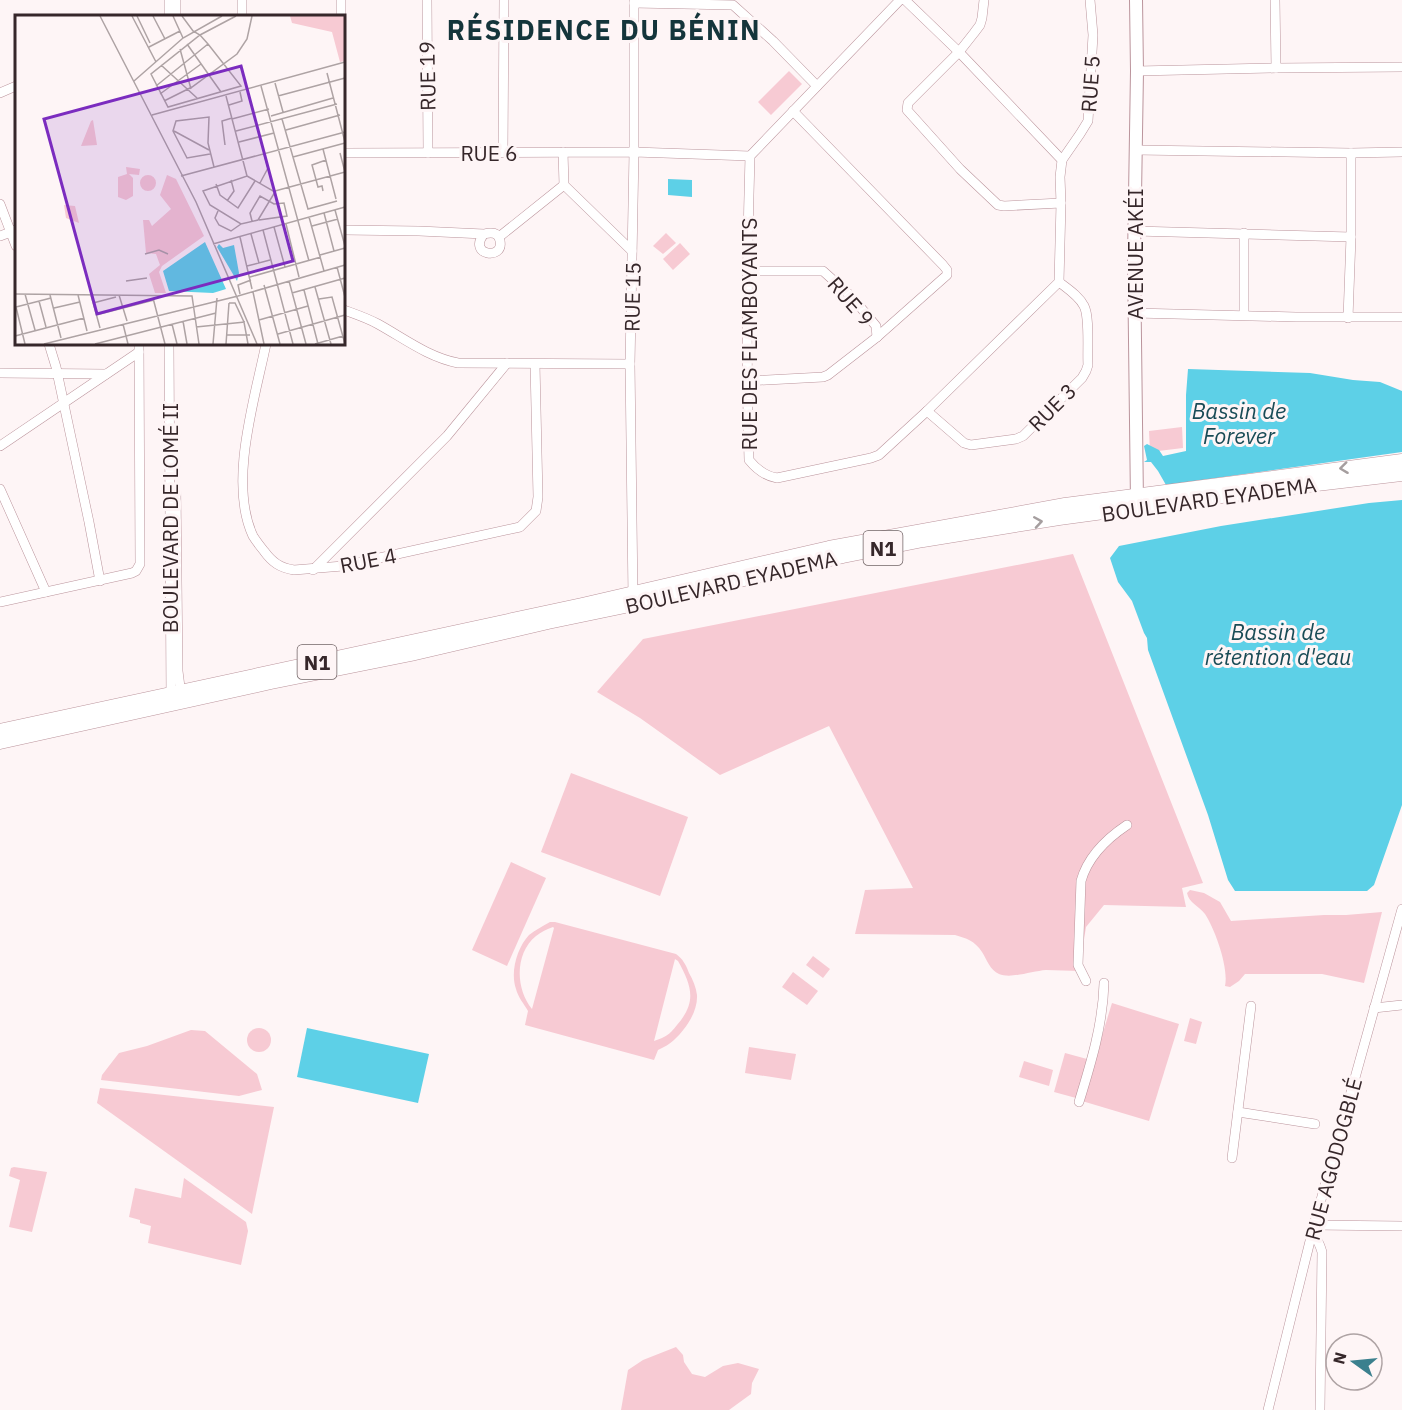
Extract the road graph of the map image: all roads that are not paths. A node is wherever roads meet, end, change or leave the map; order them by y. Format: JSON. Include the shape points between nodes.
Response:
{"nodes":[{"id":1,"x":427,"y":0,"type":"edge"},
{"id":2,"x":504,"y":0,"type":"edge"},
{"id":3,"x":899,"y":0,"type":"edge"},
{"id":4,"x":905,"y":0,"type":"edge"},
{"id":5,"x":984,"y":0,"type":"edge"},
{"id":6,"x":1090,"y":0,"type":"edge"},
{"id":7,"x":1136,"y":0,"type":"edge"},
{"id":8,"x":1275,"y":0,"type":"edge"},
{"id":9,"x":634,"y":2,"type":"edge"},
{"id":10,"x":959,"y":52,"type":"junction"},
{"id":11,"x":1402,"y":67,"type":"edge"},
{"id":12,"x":1276,"y":68,"type":"junction"},
{"id":13,"x":1137,"y":71,"type":"junction"},
{"id":14,"x":15,"y":86,"type":"edge"},
{"id":15,"x":817,"y":86,"type":"junction"},
{"id":16,"x":0,"y":93,"type":"edge"},
{"id":17,"x":793,"y":111,"type":"junction"},
{"id":18,"x":1136,"y":150,"type":"junction"},
{"id":19,"x":563,"y":152,"type":"junction"},
{"id":20,"x":634,"y":152,"type":"junction"},
{"id":21,"x":1402,"y":152,"type":"edge"},
{"id":22,"x":345,"y":153,"type":"edge"},
{"id":23,"x":428,"y":153,"type":"junction"},
{"id":24,"x":503,"y":153,"type":"junction"},
{"id":25,"x":1351,"y":153,"type":"junction"},
{"id":26,"x":750,"y":156,"type":"junction"},
{"id":27,"x":1062,"y":160,"type":"junction"},
{"id":28,"x":564,"y":185,"type":"junction"},
{"id":29,"x":1061,"y":203,"type":"junction"},
{"id":30,"x":0,"y":204,"type":"edge"},
{"id":31,"x":345,"y":230,"type":"edge"},
{"id":32,"x":14,"y":231,"type":"edge"},
{"id":33,"x":1135,"y":231,"type":"junction"},
{"id":34,"x":1244,"y":233,"type":"junction"},
{"id":35,"x":484,"y":234,"type":"junction"},
{"id":36,"x":0,"y":236,"type":"edge"},
{"id":37,"x":499,"y":237,"type":"junction"},
{"id":38,"x":1352,"y":237,"type":"junction"},
{"id":39,"x":632,"y":252,"type":"junction"},
{"id":40,"x":747,"y":271,"type":"junction"},
{"id":41,"x":1059,"y":282,"type":"junction"},
{"id":42,"x":345,"y":310,"type":"edge"},
{"id":43,"x":1135,"y":313,"type":"junction"},
{"id":44,"x":1244,"y":315,"type":"junction"},
{"id":45,"x":1402,"y":317,"type":"edge"},
{"id":46,"x":1348,"y":318,"type":"junction"},
{"id":47,"x":877,"y":337,"type":"junction"},
{"id":48,"x":49,"y":345,"type":"edge"},
{"id":49,"x":169,"y":345,"type":"edge"},
{"id":50,"x":174,"y":345,"type":"edge"},
{"id":51,"x":266,"y":345,"type":"edge"},
{"id":52,"x":139,"y":348,"type":"edge"},
{"id":53,"x":507,"y":363,"type":"junction"},
{"id":54,"x":535,"y":364,"type":"junction"},
{"id":55,"x":630,"y":364,"type":"junction"},
{"id":56,"x":0,"y":374,"type":"edge"},
{"id":57,"x":58,"y":374,"type":"junction"},
{"id":58,"x":107,"y":374,"type":"junction"},
{"id":59,"x":746,"y":381,"type":"junction"},
{"id":60,"x":64,"y":403,"type":"junction"},
{"id":61,"x":927,"y":411,"type":"junction"},
{"id":62,"x":0,"y":446,"type":"edge"},
{"id":63,"x":1402,"y":460,"type":"edge"},
{"id":64,"x":1402,"y":474,"type":"edge"},
{"id":65,"x":0,"y":489,"type":"edge"},
{"id":66,"x":1137,"y":502,"type":"junction"},
{"id":67,"x":313,"y":570,"type":"junction"},
{"id":68,"x":100,"y":581,"type":"junction"},
{"id":69,"x":46,"y":592,"type":"junction"},
{"id":70,"x":633,"y":599,"type":"junction"},
{"id":71,"x":0,"y":602,"type":"edge"},
{"id":72,"x":176,"y":698,"type":"junction"},
{"id":73,"x":0,"y":731,"type":"edge"},
{"id":74,"x":0,"y":742,"type":"edge"},
{"id":75,"x":1127,"y":825,"type":"dead end"},
{"id":76,"x":1402,"y":909,"type":"edge"},
{"id":77,"x":1086,"y":981,"type":"dead end"},
{"id":78,"x":1104,"y":983,"type":"dead end"},
{"id":79,"x":1402,"y":1005,"type":"edge"},
{"id":80,"x":1251,"y":1006,"type":"dead end"},
{"id":81,"x":1374,"y":1008,"type":"junction"},
{"id":82,"x":1079,"y":1102,"type":"dead end"},
{"id":83,"x":1238,"y":1112,"type":"junction"},
{"id":84,"x":1315,"y":1125,"type":"dead end"},
{"id":85,"x":1232,"y":1158,"type":"dead end"},
{"id":86,"x":1402,"y":1226,"type":"edge"},
{"id":87,"x":1313,"y":1228,"type":"junction"},
{"id":88,"x":1268,"y":1410,"type":"edge"},
{"id":89,"x":1320,"y":1410,"type":"edge"}],
"edges":[{"from":1,"to":23,"type":"street","name":"RUE 19"},
{"from":2,"to":24,"type":"street"},
{"from":3,"to":15,"type":"street"},
{"from":4,"to":10,"type":"street"},
{"from":5,"to":10,"type":"street","via":[[980,25]]},
{"from":6,"to":27,"type":"street","name":"RUE 5","via":[[1093,35],[1088,121]]},
{"from":7,"to":13,"type":"main road","name":"AVENUE AKÉI"},
{"from":8,"to":12,"type":"street"},
{"from":9,"to":15,"type":"street","via":[[733,5]]},
{"from":9,"to":20,"type":"street","name":"RUE 15"},
{"from":10,"to":27,"type":"street"},
{"from":10,"to":29,"type":"street","via":[[908,103],[910,115],[998,205]]},
{"from":11,"to":12,"type":"street"},
{"from":12,"to":13,"type":"street"},
{"from":13,"to":18,"type":"main road","name":"AVENUE AKÉI"},
{"from":14,"to":16,"type":"street"},
{"from":15,"to":17,"type":"street"},
{"from":17,"to":26,"type":"street"},
{"from":17,"to":47,"type":"street","via":[[947,270],[943,280]]},
{"from":18,"to":25,"type":"street"},
{"from":18,"to":33,"type":"main road","name":"AVENUE AKÉI"},
{"from":19,"to":20,"type":"street","name":"RUE 6"},
{"from":19,"to":24,"type":"street","name":"RUE 6"},
{"from":19,"to":28,"type":"street"},
{"from":20,"to":26,"type":"street","name":"RUE 6"},
{"from":20,"to":39,"type":"street","name":"RUE 15"},
{"from":21,"to":25,"type":"street"},
{"from":22,"to":23,"type":"street","name":"RUE 6"},
{"from":23,"to":24,"type":"street","name":"RUE 6"},
{"from":25,"to":38,"type":"street"},
{"from":26,"to":40,"type":"street","name":"RUE DES FLAMBOYANTS"},
{"from":27,"to":29,"type":"street"},
{"from":28,"to":37,"type":"street"},
{"from":28,"to":39,"type":"street"},
{"from":29,"to":41,"type":"street"},
{"from":30,"to":32,"type":"street"},
{"from":31,"to":35,"type":"street"},
{"from":32,"to":36,"type":"street"},
{"from":33,"to":34,"type":"street"},
{"from":33,"to":43,"type":"main road","name":"AVENUE AKÉI"},
{"from":34,"to":38,"type":"street"},
{"from":34,"to":44,"type":"street"},
{"from":35,"to":37,"type":"street","via":[[495,233]]},
{"from":35,"to":37,"type":"street","via":[[480,246],[489,254],[500,248]]},
{"from":38,"to":46,"type":"street"},
{"from":39,"to":55,"type":"street","name":"RUE 15"},
{"from":40,"to":47,"type":"street","name":"RUE 9","via":[[823,271],[876,326]]},
{"from":40,"to":59,"type":"street","name":"RUE DES FLAMBOYANTS"},
{"from":41,"to":61,"type":"street","name":"RUE DES FLAMBOYANTS"},
{"from":41,"to":61,"type":"street","name":"RUE 3","via":[[1083,304],[1086,312],[1088,364],[1082,378],[1028,432],[1016,439],[970,445]]},
{"from":42,"to":53,"type":"street","via":[[375,322],[444,360]]},
{"from":43,"to":44,"type":"street"},
{"from":43,"to":66,"type":"main road","name":"AVENUE AKÉI"},
{"from":44,"to":46,"type":"street"},
{"from":45,"to":46,"type":"street"},
{"from":47,"to":59,"type":"street","name":"RUE 9","via":[[823,377]]},
{"from":48,"to":57,"type":"street"},
{"from":49,"to":72,"type":"street","name":"BOULEVARD DE LOMÉ II"},
{"from":50,"to":72,"type":"street","name":"BOULEVARD DE LOMÉ II"},
{"from":51,"to":67,"type":"street","name":"RUE 4","via":[[244,460],[245,508],[254,537],[270,559],[286,569]]},
{"from":52,"to":58,"type":"street"},
{"from":52,"to":68,"type":"street","via":[[140,564],[132,573]]},
{"from":53,"to":54,"type":"street"},
{"from":53,"to":67,"type":"street","via":[[447,436]]},
{"from":54,"to":55,"type":"street"},
{"from":54,"to":67,"type":"street","name":"RUE 4","via":[[538,497],[536,511],[520,527]]},
{"from":55,"to":70,"type":"street","name":"RUE 15"},
{"from":56,"to":57,"type":"street"},
{"from":57,"to":58,"type":"street"},
{"from":57,"to":60,"type":"street"},
{"from":58,"to":60,"type":"street"},
{"from":59,"to":61,"type":"street","name":"RUE DES FLAMBOYANTS","via":[[749,460],[768,477],[879,455]]},
{"from":60,"to":62,"type":"street"},
{"from":60,"to":68,"type":"street"},
{"from":63,"to":66,"type":"highway","number":"N1","one_way":true},
{"from":64,"to":66,"type":"highway","name":"BOULEVARD EYADEMA","number":"N1"},
{"from":65,"to":69,"type":"street"},
{"from":66,"to":70,"type":"highway","name":"BOULEVARD EYADEMA","number":"N1","via":[[922,540]]},
{"from":68,"to":69,"type":"street"},
{"from":69,"to":71,"type":"street"},
{"from":70,"to":72,"type":"highway","name":"BOULEVARD EYADEMA","number":"N1","via":[[411,654]]},
{"from":72,"to":73,"type":"highway","number":"N1"},
{"from":72,"to":74,"type":"highway","name":"BOULEVARD EYADEMA","number":"N1"},
{"from":75,"to":77,"type":"street","via":[[1099,848],[1084,869],[1078,965]]},
{"from":76,"to":81,"type":"street","name":"RUE AGODOGBLÉ"},
{"from":78,"to":82,"type":"street","via":[[1100,1023]]},
{"from":79,"to":81,"type":"street"},
{"from":80,"to":83,"type":"street"},
{"from":81,"to":87,"type":"street","name":"RUE AGODOGBLÉ"},
{"from":83,"to":84,"type":"street"},
{"from":83,"to":85,"type":"street"},
{"from":86,"to":87,"type":"street"},
{"from":87,"to":88,"type":"street","name":"RUE AGODOGBLÉ"},
{"from":87,"to":89,"type":"street","via":[[1322,1252]]}]}
